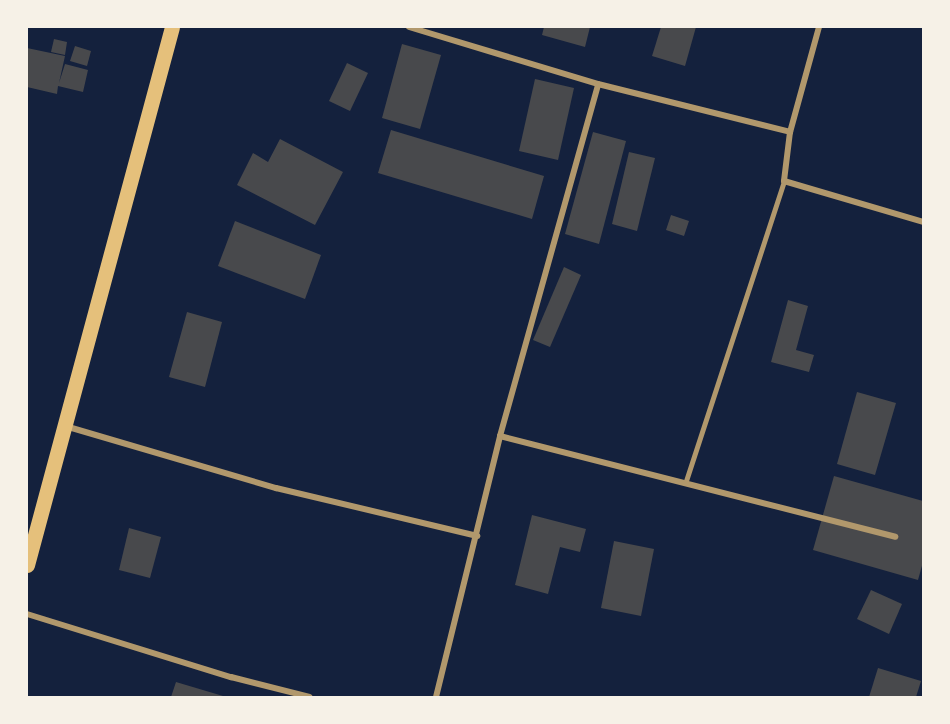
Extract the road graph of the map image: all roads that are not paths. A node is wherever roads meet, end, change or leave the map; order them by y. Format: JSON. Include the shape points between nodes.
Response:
{"nodes":[{"id":1,"x":172,"y":27,"type":"edge"},
{"id":2,"x":409,"y":27,"type":"edge"},
{"id":3,"x":819,"y":27,"type":"edge"},
{"id":4,"x":598,"y":84,"type":"junction"},
{"id":5,"x":790,"y":132,"type":"junction"},
{"id":6,"x":784,"y":181,"type":"junction"},
{"id":7,"x":923,"y":222,"type":"edge"},
{"id":8,"x":65,"y":425,"type":"junction"},
{"id":9,"x":500,"y":436,"type":"junction"},
{"id":10,"x":686,"y":481,"type":"junction"},
{"id":11,"x":477,"y":536,"type":"junction"},
{"id":12,"x":896,"y":537,"type":"dead end"},
{"id":13,"x":27,"y":565,"type":"edge"},
{"id":14,"x":27,"y":614,"type":"edge"},
{"id":15,"x":310,"y":697,"type":"edge"},
{"id":16,"x":436,"y":697,"type":"edge"}],
"edges":[{"from":1,"to":8,"type":"main road"},
{"from":2,"to":4,"type":"street"},
{"from":3,"to":5,"type":"street"},
{"from":4,"to":5,"type":"street"},
{"from":4,"to":9,"type":"street"},
{"from":5,"to":6,"type":"street"},
{"from":6,"to":7,"type":"street"},
{"from":6,"to":10,"type":"lane"},
{"from":8,"to":11,"type":"street","via":[[276,488]]},
{"from":8,"to":13,"type":"main road"},
{"from":9,"to":10,"type":"street"},
{"from":9,"to":11,"type":"street"},
{"from":10,"to":12,"type":"street"},
{"from":11,"to":16,"type":"street"},
{"from":14,"to":15,"type":"street","via":[[231,677]]}]}
